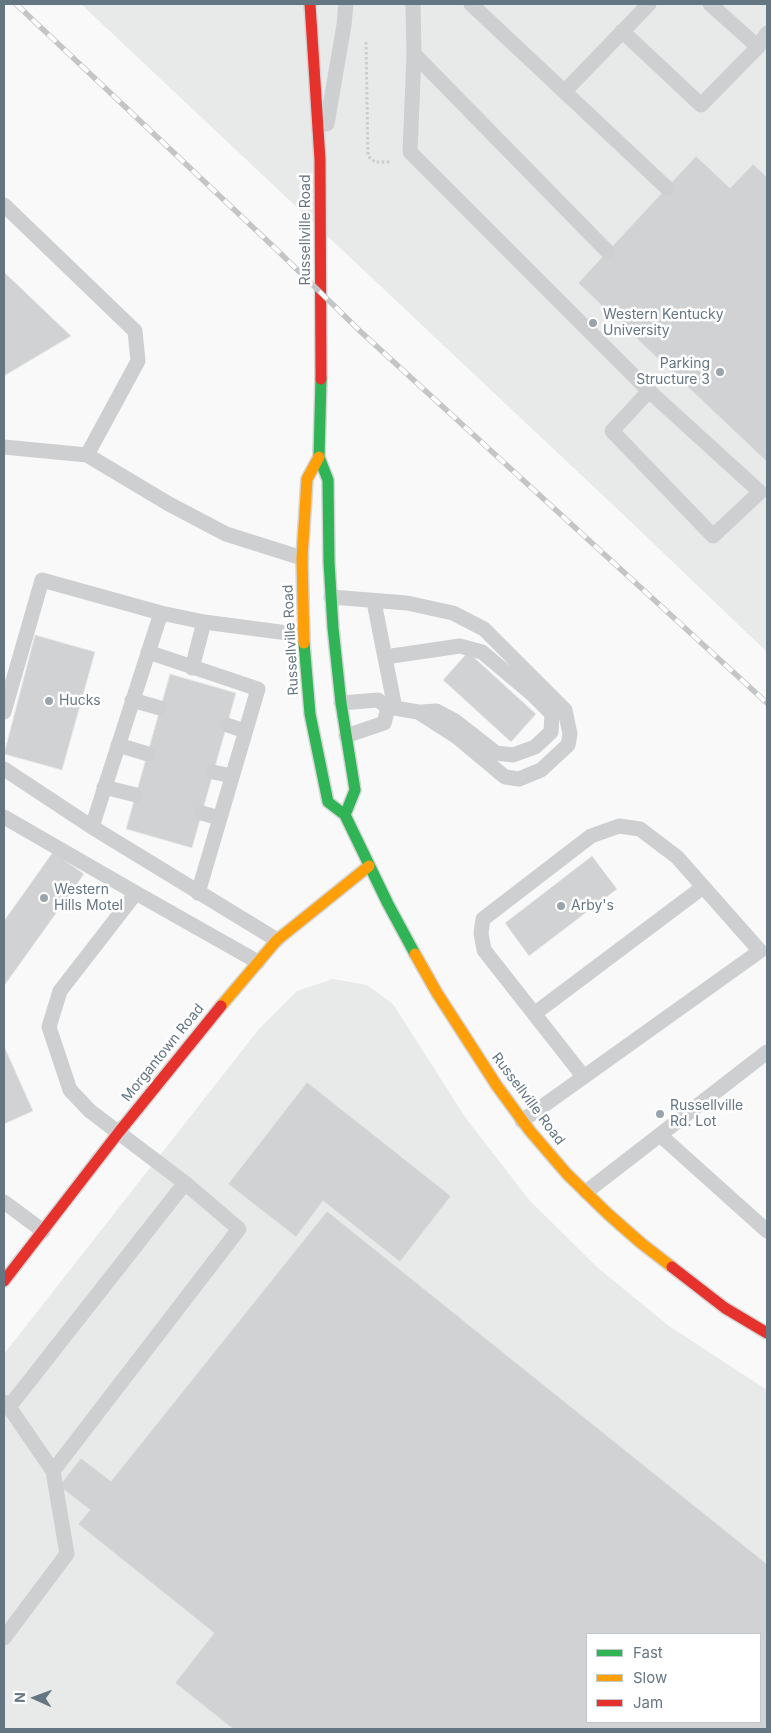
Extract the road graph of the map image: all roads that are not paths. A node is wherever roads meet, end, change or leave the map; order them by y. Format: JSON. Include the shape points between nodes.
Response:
{"nodes":[{"id":1,"x":310,"y":4,"type":"edge"},
{"id":2,"x":346,"y":4,"type":"edge"},
{"id":3,"x":413,"y":4,"type":"edge"},
{"id":4,"x":471,"y":4,"type":"edge"},
{"id":5,"x":649,"y":4,"type":"edge"},
{"id":6,"x":710,"y":4,"type":"edge"},
{"id":7,"x":622,"y":31,"type":"junction"},
{"id":8,"x":767,"y":33,"type":"edge"},
{"id":9,"x":758,"y":47,"type":"junction"},
{"id":10,"x":414,"y":54,"type":"junction"},
{"id":11,"x":566,"y":91,"type":"junction"},
{"id":12,"x":320,"y":160,"type":"junction"},
{"id":13,"x":667,"y":188,"type":"dead end"},
{"id":14,"x":4,"y":205,"type":"edge"},
{"id":15,"x":607,"y":252,"type":"dead end"},
{"id":16,"x":649,"y":391,"type":"junction"},
{"id":17,"x":4,"y":447,"type":"edge"},
{"id":18,"x":87,"y":455,"type":"junction"},
{"id":19,"x":319,"y":457,"type":"junction"},
{"id":20,"x":302,"y":558,"type":"junction"},
{"id":21,"x":331,"y":598,"type":"junction"},
{"id":22,"x":374,"y":602,"type":"junction"},
{"id":23,"x":161,"y":614,"type":"junction"},
{"id":24,"x":204,"y":622,"type":"junction"},
{"id":25,"x":303,"y":634,"type":"junction"},
{"id":26,"x":148,"y":652,"type":"junction"},
{"id":27,"x":385,"y":657,"type":"junction"},
{"id":28,"x":192,"y":668,"type":"junction"},
{"id":29,"x":132,"y":700,"type":"junction"},
{"id":30,"x":341,"y":702,"type":"junction"},
{"id":31,"x":160,"y":708,"type":"dead end"},
{"id":32,"x":392,"y":708,"type":"junction"},
{"id":33,"x":4,"y":712,"type":"edge"},
{"id":34,"x":418,"y":712,"type":"junction"},
{"id":35,"x":227,"y":725,"type":"dead end"},
{"id":36,"x":246,"y":731,"type":"junction"},
{"id":37,"x":346,"y":736,"type":"junction"},
{"id":38,"x":118,"y":745,"type":"junction"},
{"id":39,"x":148,"y":754,"type":"dead end"},
{"id":40,"x":4,"y":769,"type":"edge"},
{"id":41,"x":213,"y":772,"type":"dead end"},
{"id":42,"x":232,"y":776,"type":"junction"},
{"id":43,"x":104,"y":787,"type":"junction"},
{"id":44,"x":136,"y":795,"type":"dead end"},
{"id":45,"x":202,"y":813,"type":"dead end"},
{"id":46,"x":345,"y":815,"type":"junction"},
{"id":47,"x":4,"y":817,"type":"edge"},
{"id":48,"x":219,"y":818,"type":"junction"},
{"id":49,"x":92,"y":827,"type":"junction"},
{"id":50,"x":369,"y":866,"type":"junction"},
{"id":51,"x":703,"y":887,"type":"junction"},
{"id":52,"x":136,"y":893,"type":"junction"},
{"id":53,"x":198,"y":893,"type":"junction"},
{"id":54,"x":277,"y":940,"type":"junction"},
{"id":55,"x":258,"y":962,"type":"junction"},
{"id":56,"x":534,"y":1014,"type":"junction"},
{"id":57,"x":767,"y":1052,"type":"edge"},
{"id":58,"x":583,"y":1076,"type":"junction"},
{"id":59,"x":522,"y":1121,"type":"junction"},
{"id":60,"x":118,"y":1132,"type":"junction"},
{"id":61,"x":660,"y":1135,"type":"junction"},
{"id":62,"x":185,"y":1182,"type":"junction"},
{"id":63,"x":586,"y":1192,"type":"junction"},
{"id":64,"x":4,"y":1202,"type":"edge"},
{"id":65,"x":764,"y":1223,"type":"edge"},
{"id":66,"x":43,"y":1231,"type":"junction"},
{"id":67,"x":4,"y":1280,"type":"edge"},
{"id":68,"x":767,"y":1334,"type":"edge"},
{"id":69,"x":6,"y":1404,"type":"edge"},
{"id":70,"x":53,"y":1471,"type":"junction"},
{"id":71,"x":4,"y":1638,"type":"edge"}],
"edges":[{"from":1,"to":12,"type":"main road","name":"Russellville Road"},
{"from":2,"to":12,"type":"lane"},
{"from":3,"to":10,"type":"lane"},
{"from":4,"to":11,"type":"lane"},
{"from":5,"to":7,"type":"lane"},
{"from":6,"to":9,"type":"lane"},
{"from":7,"to":9,"type":"lane","via":[[701,105]]},
{"from":7,"to":11,"type":"lane"},
{"from":8,"to":9,"type":"lane"},
{"from":10,"to":15,"type":"lane"},
{"from":10,"to":16,"type":"lane","via":[[410,152]]},
{"from":11,"to":13,"type":"lane"},
{"from":12,"to":19,"type":"main road","name":"Russellville Road","via":[[322,363]]},
{"from":14,"to":18,"type":"lane","via":[[135,331],[138,361]]},
{"from":16,"to":16,"type":"lane","via":[[760,492],[713,536],[612,431]]},
{"from":17,"to":18,"type":"lane"},
{"from":18,"to":20,"type":"lane","via":[[226,534]]},
{"from":19,"to":20,"type":"main road","name":"Russellville Road","via":[[307,479]]},
{"from":19,"to":21,"type":"main road","name":"Russellville Road","via":[[328,480]]},
{"from":20,"to":25,"type":"main road","name":"Russellville Road"},
{"from":21,"to":22,"type":"lane"},
{"from":21,"to":30,"type":"main road","name":"Russellville Road"},
{"from":22,"to":27,"type":"lane"},
{"from":22,"to":34,"type":"lane","via":[[407,603],[453,613],[484,630],[565,710],[570,734],[568,744],[541,770],[519,778],[505,777],[457,737]]},
{"from":23,"to":24,"type":"lane"},
{"from":23,"to":26,"type":"lane"},
{"from":23,"to":33,"type":"lane","via":[[42,580]]},
{"from":24,"to":25,"type":"lane"},
{"from":24,"to":28,"type":"lane"},
{"from":25,"to":46,"type":"main road","name":"Russellville Road","via":[[310,714],[328,802]]},
{"from":26,"to":28,"type":"lane"},
{"from":26,"to":29,"type":"lane"},
{"from":27,"to":32,"type":"lane"},
{"from":27,"to":34,"type":"lane","via":[[460,646],[482,652],[552,714],[551,732],[528,750],[513,755],[496,753],[436,711]]},
{"from":28,"to":36,"type":"lane","via":[[258,689]]},
{"from":29,"to":31,"type":"lane"},
{"from":29,"to":38,"type":"lane"},
{"from":30,"to":32,"type":"lane","via":[[378,700]]},
{"from":30,"to":37,"type":"main road","name":"Russellville Road"},
{"from":32,"to":34,"type":"lane"},
{"from":32,"to":37,"type":"lane","via":[[384,723]]},
{"from":35,"to":36,"type":"lane"},
{"from":36,"to":42,"type":"lane"},
{"from":37,"to":46,"type":"main road","name":"Russellville Road","via":[[355,790]]},
{"from":38,"to":39,"type":"lane"},
{"from":38,"to":43,"type":"lane"},
{"from":40,"to":49,"type":"lane"},
{"from":41,"to":42,"type":"lane"},
{"from":42,"to":48,"type":"lane"},
{"from":43,"to":44,"type":"lane"},
{"from":43,"to":49,"type":"lane"},
{"from":45,"to":48,"type":"lane"},
{"from":46,"to":50,"type":"main road","name":"Russellville Road"},
{"from":47,"to":52,"type":"lane"},
{"from":48,"to":53,"type":"lane"},
{"from":49,"to":53,"type":"lane"},
{"from":50,"to":54,"type":"main road","name":"Morgantown Road"},
{"from":50,"to":59,"type":"main road","name":"Russellville Road","via":[[437,993]]},
{"from":51,"to":56,"type":"lane"},
{"from":51,"to":56,"type":"lane","via":[[677,857],[640,829],[620,826],[591,836],[483,919],[484,950]]},
{"from":51,"to":58,"type":"lane","via":[[760,951]]},
{"from":52,"to":55,"type":"lane"},
{"from":52,"to":60,"type":"lane","via":[[60,991],[49,1027],[70,1090],[90,1111]]},
{"from":53,"to":54,"type":"lane"},
{"from":54,"to":55,"type":"main road","name":"Morgantown Road"},
{"from":55,"to":60,"type":"main road","name":"Morgantown Road"},
{"from":56,"to":58,"type":"lane"},
{"from":57,"to":61,"type":"lane"},
{"from":58,"to":59,"type":"lane"},
{"from":59,"to":63,"type":"main road","name":"Russellville Road"},
{"from":60,"to":62,"type":"lane"},
{"from":60,"to":66,"type":"main road","name":"Morgantown Road"},
{"from":61,"to":63,"type":"lane"},
{"from":61,"to":65,"type":"lane"},
{"from":62,"to":69,"type":"lane"},
{"from":62,"to":70,"type":"lane","via":[[239,1229]]},
{"from":63,"to":68,"type":"main road","name":"Russellville Road","via":[[677,1272]]},
{"from":64,"to":66,"type":"lane"},
{"from":66,"to":67,"type":"main road","name":"Morgantown Road"},
{"from":69,"to":70,"type":"lane"},
{"from":70,"to":71,"type":"lane","via":[[67,1554]]}]}
